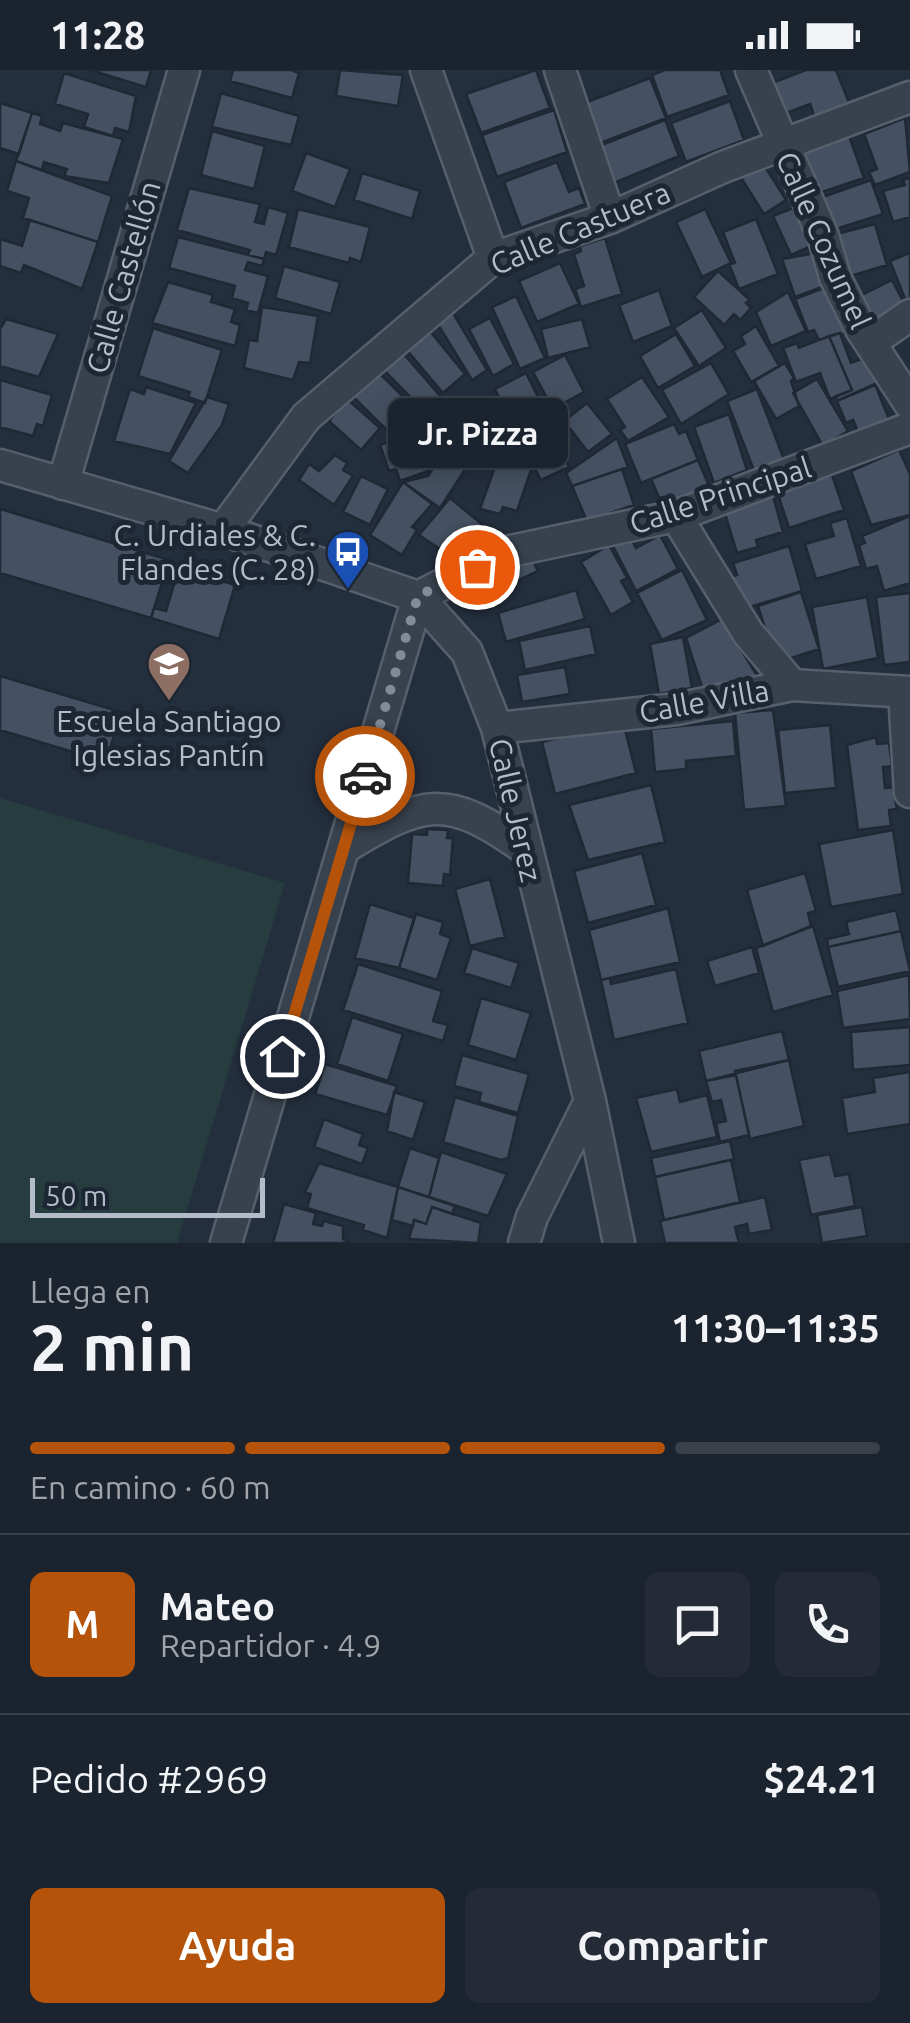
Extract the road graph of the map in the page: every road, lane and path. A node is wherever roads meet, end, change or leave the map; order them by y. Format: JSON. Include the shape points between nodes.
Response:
{"nodes":[{"id":1,"x":184,"y":70,"type":"edge"},
{"id":2,"x":426,"y":70,"type":"edge"},
{"id":3,"x":560,"y":70,"type":"edge"},
{"id":4,"x":750,"y":70,"type":"edge"},
{"id":5,"x":910,"y":97,"type":"edge"},
{"id":6,"x":781,"y":146,"type":"junction"},
{"id":7,"x":610,"y":218,"type":"junction"},
{"id":8,"x":493,"y":258,"type":"junction"},
{"id":9,"x":910,"y":315,"type":"edge"},
{"id":10,"x":872,"y":342,"type":"junction"},
{"id":11,"x":910,"y":404,"type":"edge"},
{"id":12,"x":910,"y":428,"type":"edge"},
{"id":13,"x":0,"y":464,"type":"edge"},
{"id":14,"x":62,"y":484,"type":"junction"},
{"id":15,"x":676,"y":516,"type":"junction"},
{"id":16,"x":223,"y":530,"type":"junction"},
{"id":17,"x":418,"y":596,"type":"junction"},
{"id":18,"x":792,"y":686,"type":"junction"},
{"id":19,"x":907,"y":692,"type":"edge"},
{"id":20,"x":498,"y":728,"type":"junction"},
{"id":21,"x":910,"y":792,"type":"edge"},
{"id":22,"x":344,"y":848,"type":"junction"},
{"id":23,"x":524,"y":848,"type":"junction"},
{"id":24,"x":590,"y":1101,"type":"junction"},
{"id":25,"x":226,"y":1243,"type":"edge"},
{"id":26,"x":524,"y":1243,"type":"edge"},
{"id":27,"x":619,"y":1243,"type":"edge"}],
"edges":[{"from":1,"to":14,"type":"street","name":"Calle Castellón"},
{"from":2,"to":8,"type":"street"},
{"from":3,"to":7,"type":"street"},
{"from":4,"to":6,"type":"street","name":"Calle Cozumel"},
{"from":5,"to":6,"type":"street","name":"Calle Castuera"},
{"from":6,"to":7,"type":"street","name":"Calle Castuera"},
{"from":6,"to":10,"type":"street","name":"Calle Cozumel","via":[[824,236],[835,277]]},
{"from":7,"to":8,"type":"street","name":"Calle Castuera"},
{"from":8,"to":16,"type":"street","name":"Calle Castuera","via":[[306,416]]},
{"from":9,"to":10,"type":"street"},
{"from":10,"to":11,"type":"street","name":"Calle Cozumel"},
{"from":12,"to":15,"type":"street","name":"Calle Principal"},
{"from":13,"to":14,"type":"street"},
{"from":14,"to":16,"type":"street"},
{"from":15,"to":17,"type":"street","name":"Calle Principal","via":[[506,552]]},
{"from":15,"to":18,"type":"street","via":[[748,633]]},
{"from":16,"to":17,"type":"street"},
{"from":17,"to":20,"type":"street","name":"Calle Jerez","via":[[467,652]]},
{"from":17,"to":22,"type":"street"},
{"from":18,"to":19,"type":"street","name":"Calle Villa"},
{"from":18,"to":20,"type":"street","name":"Calle Villa","via":[[677,709]]},
{"from":19,"to":21,"type":"street"},
{"from":20,"to":23,"type":"street","name":"Calle Jerez"},
{"from":22,"to":23,"type":"street","via":[[428,807],[480,816]]},
{"from":22,"to":25,"type":"street"},
{"from":23,"to":24,"type":"street","name":"Calle Jerez"},
{"from":24,"to":26,"type":"street"},
{"from":24,"to":27,"type":"street","name":"Calle Jerez"}]}
